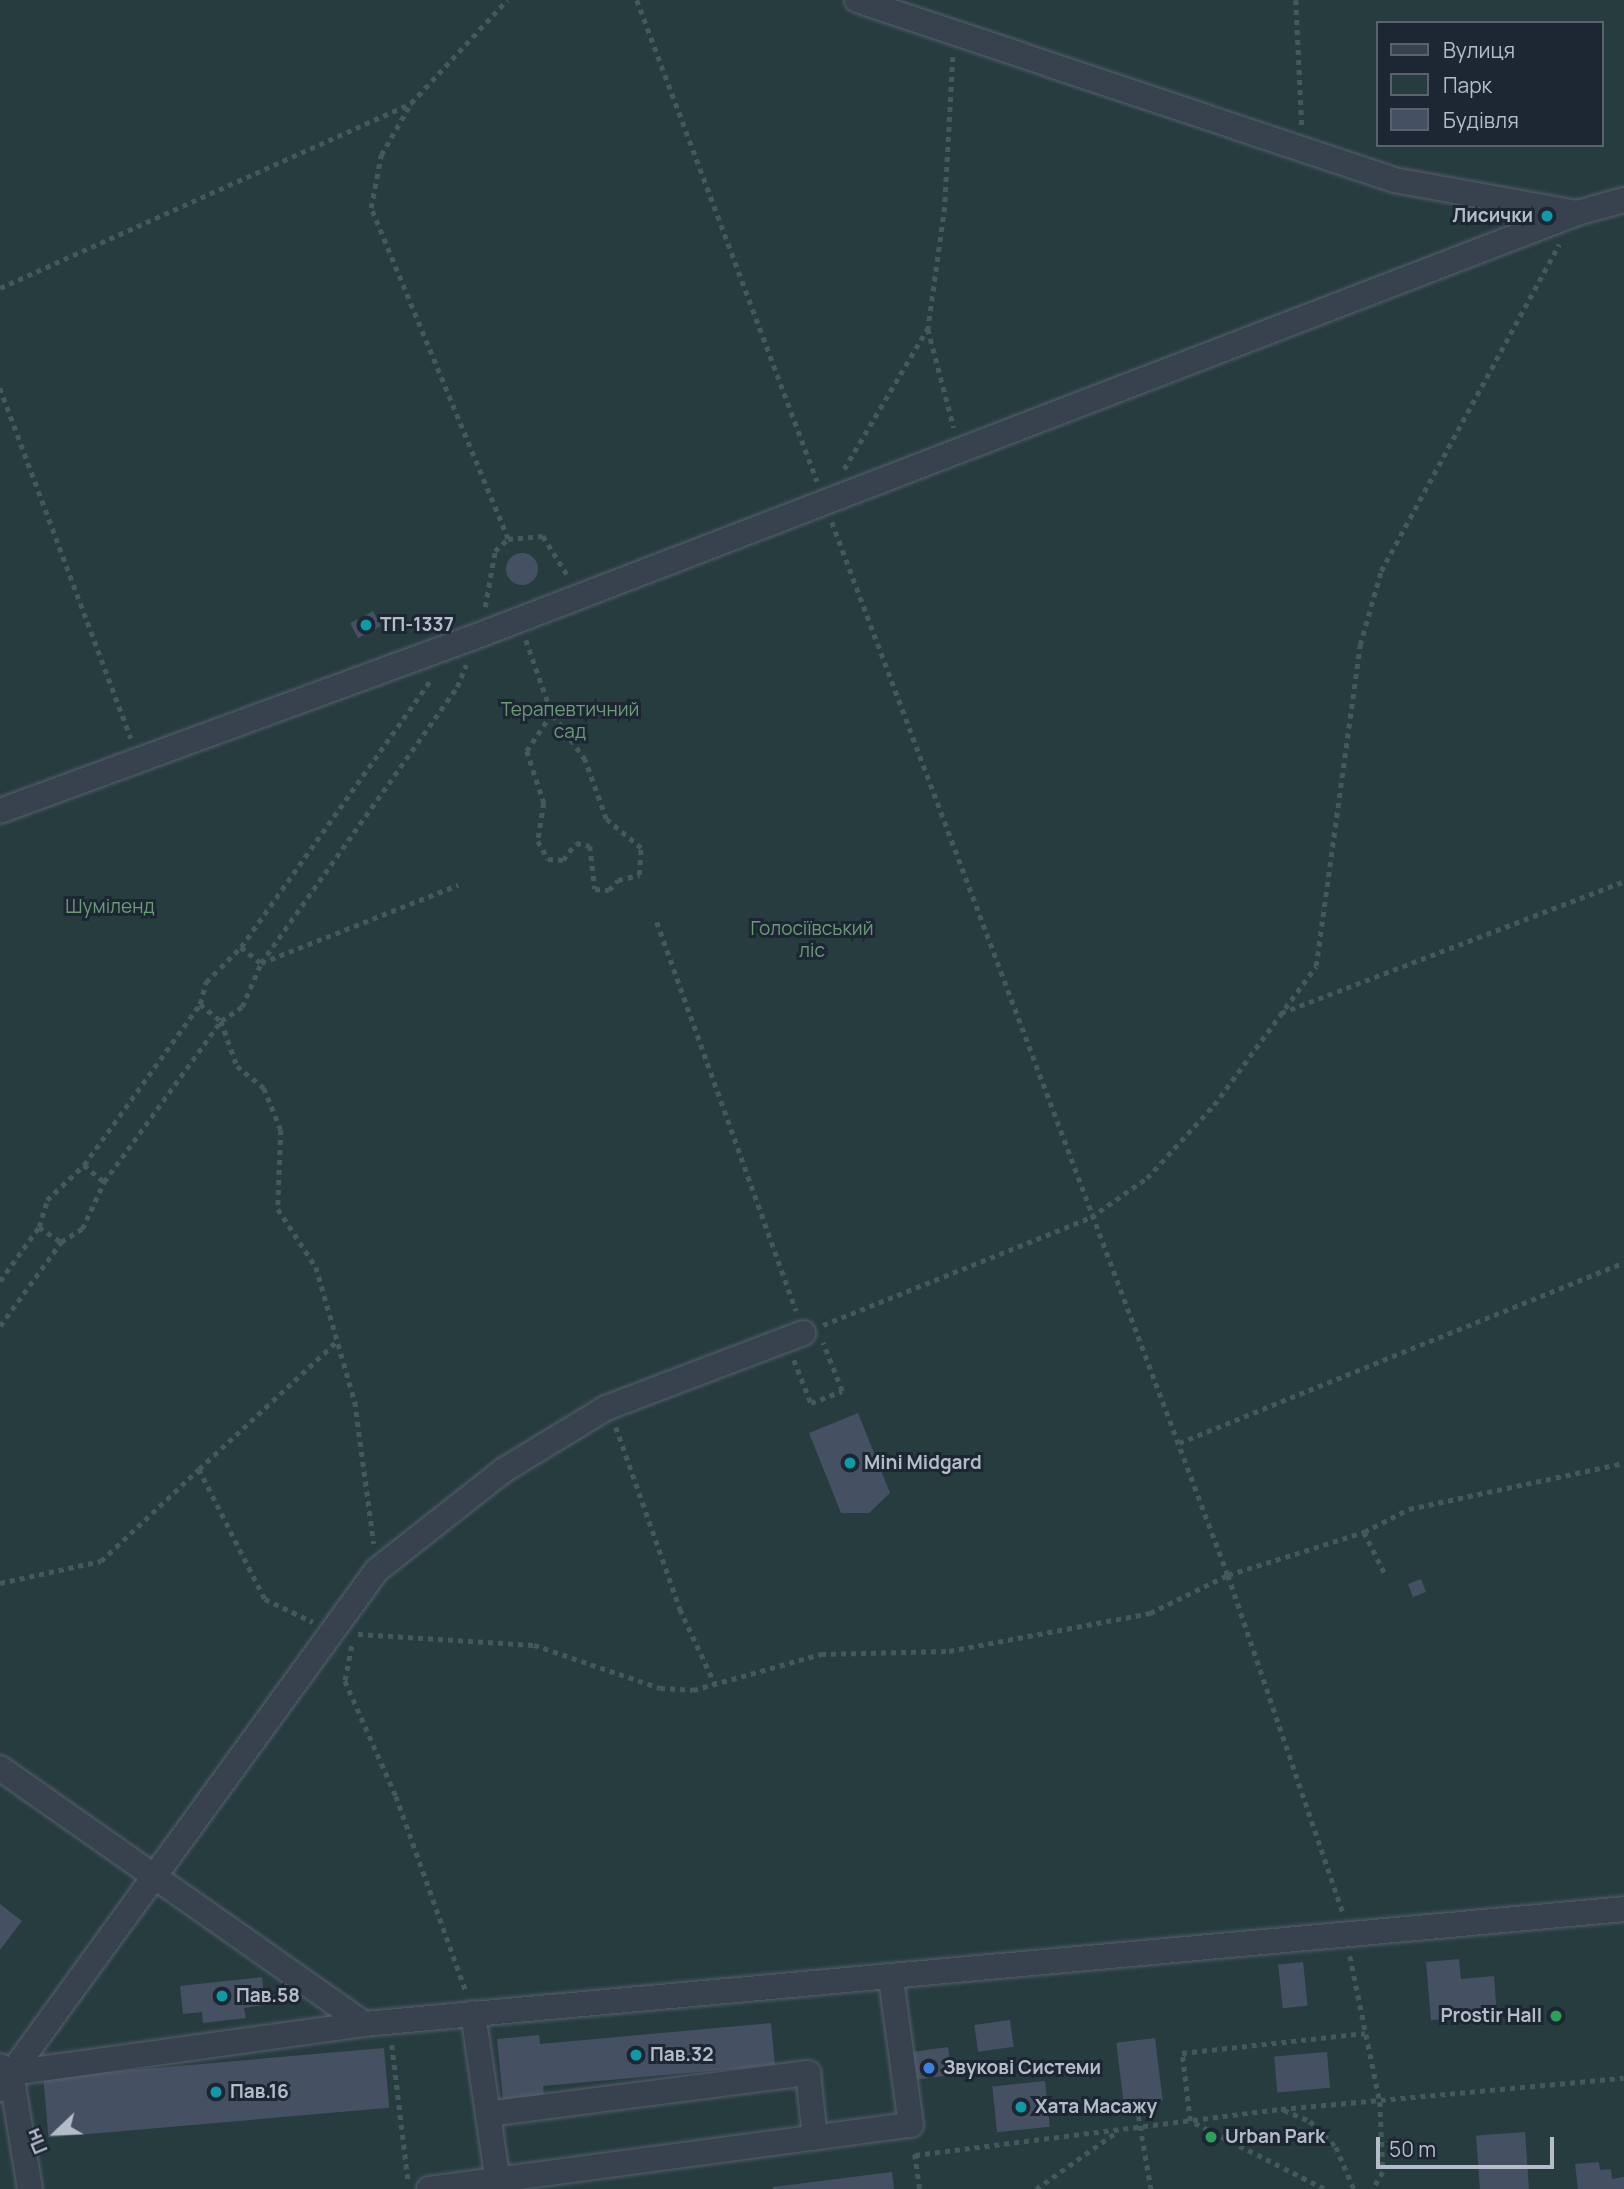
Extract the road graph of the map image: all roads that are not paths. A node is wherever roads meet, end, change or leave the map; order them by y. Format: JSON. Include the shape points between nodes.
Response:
{"nodes":[{"id":1,"x":857,"y":0,"type":"edge"},
{"id":2,"x":1624,"y":200,"type":"edge"},
{"id":3,"x":1577,"y":213,"type":"junction"},
{"id":4,"x":0,"y":811,"type":"edge"},
{"id":5,"x":794,"y":1336,"type":"road end"},
{"id":6,"x":0,"y":1768,"type":"edge"},
{"id":7,"x":153,"y":1876,"type":"junction"},
{"id":8,"x":1624,"y":1909,"type":"edge"},
{"id":9,"x":891,"y":1979,"type":"junction"},
{"id":10,"x":473,"y":2013,"type":"junction"},
{"id":11,"x":364,"y":2024,"type":"junction"},
{"id":12,"x":4,"y":2076,"type":"edge"},
{"id":13,"x":488,"y":2114,"type":"junction"},
{"id":14,"x":815,"y":2138,"type":"junction"},
{"id":15,"x":498,"y":2185,"type":"edge"},
{"id":16,"x":30,"y":2189,"type":"edge"},
{"id":17,"x":429,"y":2189,"type":"edge"}],
"edges":[{"from":1,"to":3,"type":"street","via":[[1394,180]]},
{"from":2,"to":3,"type":"street"},
{"from":3,"to":4,"type":"street","via":[[477,636]]},
{"from":5,"to":7,"type":"street","via":[[606,1408],[504,1470],[377,1570]]},
{"from":6,"to":7,"type":"street"},
{"from":7,"to":11,"type":"street"},
{"from":7,"to":12,"type":"street"},
{"from":8,"to":9,"type":"street"},
{"from":9,"to":10,"type":"street"},
{"from":9,"to":14,"type":"street","via":[[911,2125]]},
{"from":10,"to":11,"type":"street"},
{"from":10,"to":13,"type":"street"},
{"from":11,"to":12,"type":"street"},
{"from":12,"to":16,"type":"street"},
{"from":13,"to":14,"type":"street","via":[[808,2073]]},
{"from":13,"to":15,"type":"street"},
{"from":14,"to":15,"type":"street"},
{"from":15,"to":17,"type":"street"}]}
